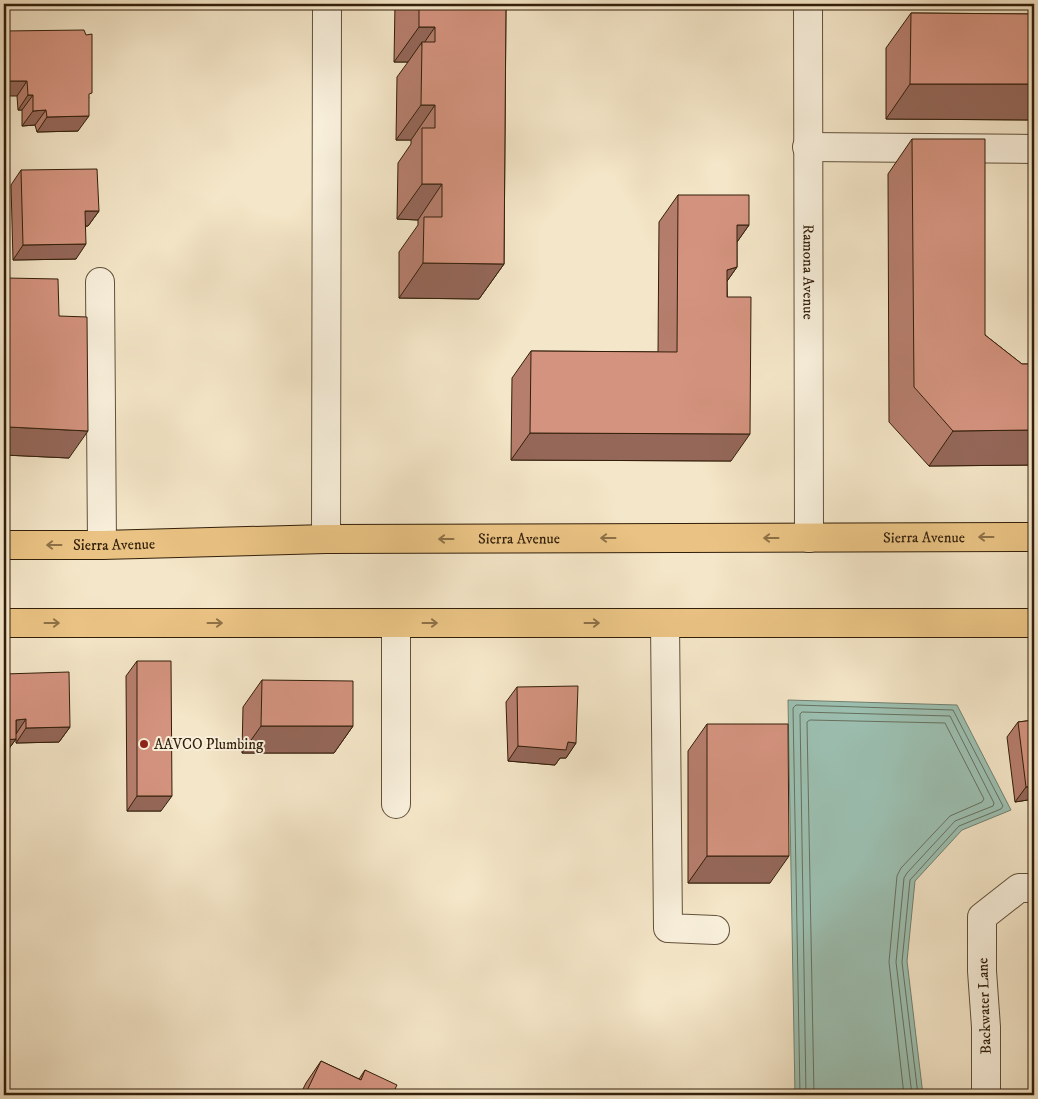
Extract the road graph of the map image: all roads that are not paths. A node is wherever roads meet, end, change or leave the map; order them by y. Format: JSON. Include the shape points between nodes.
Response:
{"nodes":[{"id":1,"x":327,"y":4,"type":"edge"},
{"id":2,"x":808,"y":4,"type":"edge"},
{"id":3,"x":807,"y":148,"type":"junction"},
{"id":4,"x":1034,"y":149,"type":"edge"},
{"id":5,"x":100,"y":282,"type":"dead end"},
{"id":6,"x":1034,"y":537,"type":"edge"},
{"id":7,"x":809,"y":538,"type":"junction"},
{"id":8,"x":326,"y":539,"type":"junction"},
{"id":9,"x":4,"y":545,"type":"edge"},
{"id":10,"x":102,"y":545,"type":"junction"},
{"id":11,"x":665,"y":622,"type":"junction"},
{"id":12,"x":1034,"y":622,"type":"edge"},
{"id":13,"x":4,"y":623,"type":"edge"},
{"id":14,"x":396,"y":624,"type":"junction"},
{"id":15,"x":396,"y":804,"type":"dead end"},
{"id":16,"x":1034,"y":888,"type":"edge"},
{"id":17,"x":715,"y":930,"type":"dead end"},
{"id":18,"x":986,"y":1095,"type":"edge"}],
"edges":[{"from":1,"to":8,"type":"street"},
{"from":2,"to":3,"type":"street","name":"Ramona Avenue"},
{"from":3,"to":4,"type":"street"},
{"from":3,"to":7,"type":"street","name":"Ramona Avenue"},
{"from":5,"to":10,"type":"street"},
{"from":6,"to":7,"type":"main road","name":"Sierra Avenue","one_way":true},
{"from":7,"to":8,"type":"main road","name":"Sierra Avenue","one_way":true},
{"from":8,"to":10,"type":"main road","name":"Sierra Avenue"},
{"from":10,"to":9,"type":"main road","name":"Sierra Avenue","one_way":true},
{"from":11,"to":12,"type":"main road"},
{"from":14,"to":11,"type":"main road","one_way":true},
{"from":11,"to":17,"type":"street","via":[[668,928]]},
{"from":13,"to":14,"type":"main road","one_way":true},
{"from":14,"to":15,"type":"street"},
{"from":16,"to":18,"type":"street","name":"Backwater Lane","via":[[1019,888],[982,917]]}]}
